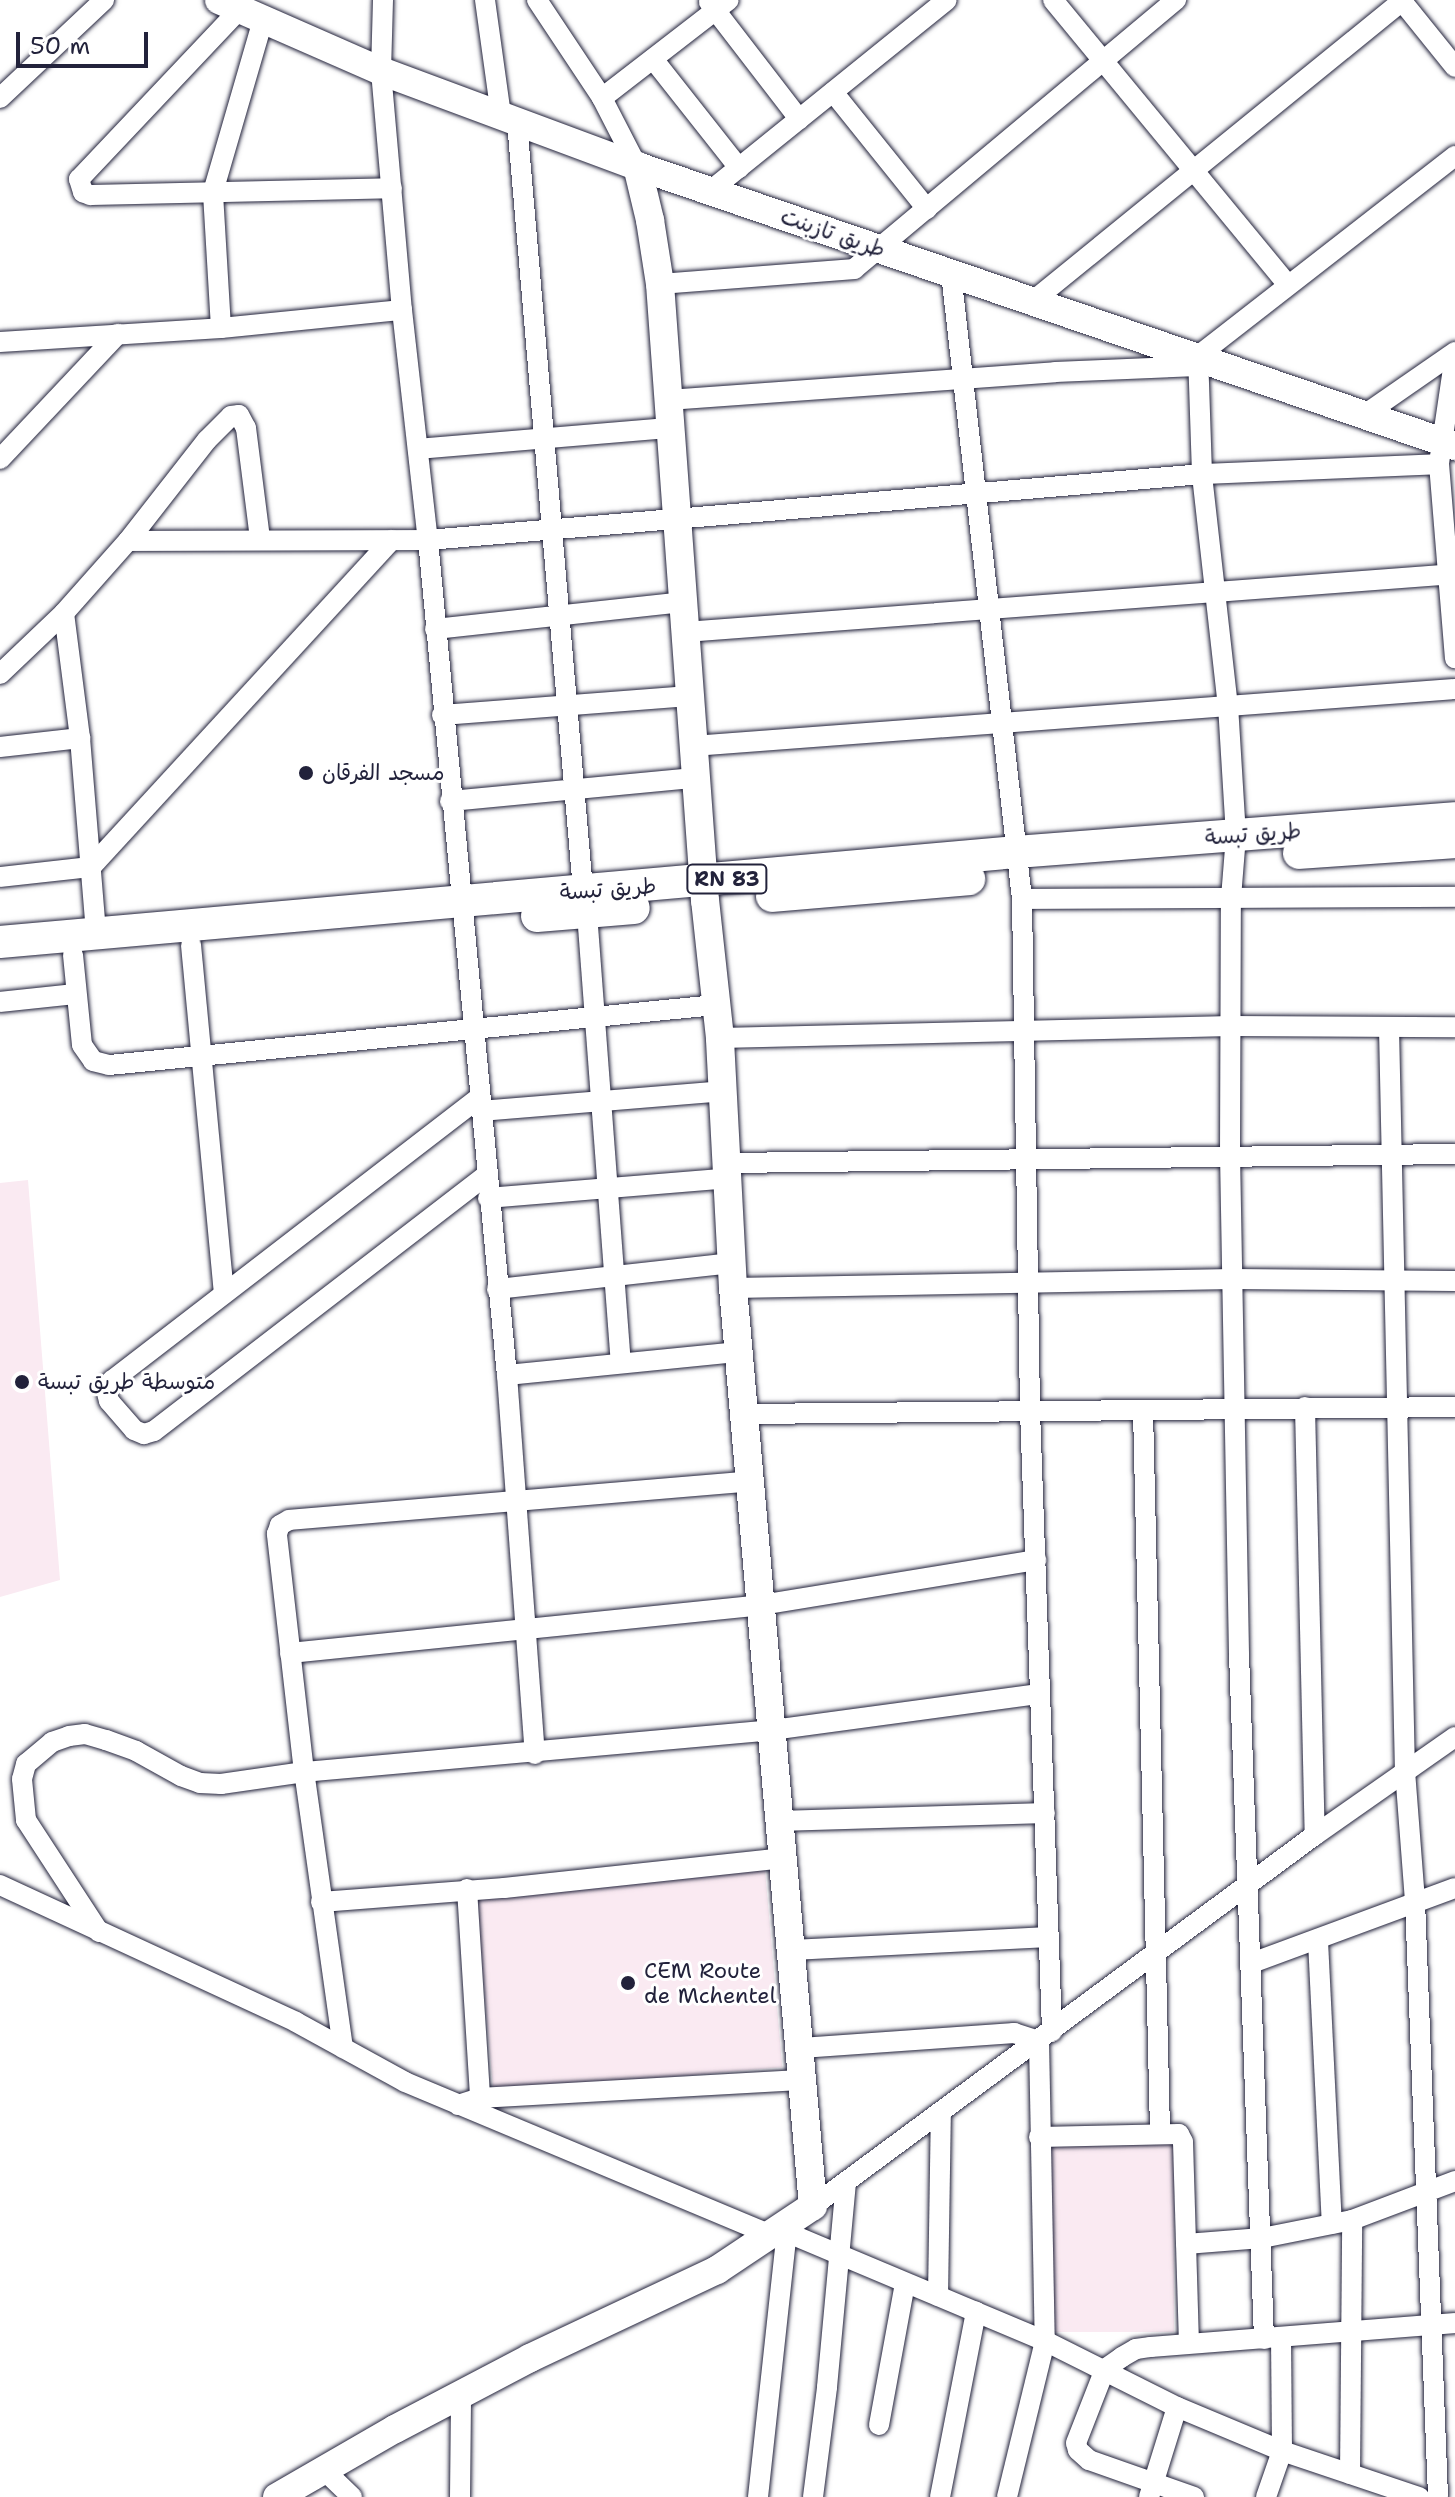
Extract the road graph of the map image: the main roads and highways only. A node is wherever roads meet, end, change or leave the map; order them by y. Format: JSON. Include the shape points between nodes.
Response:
{"nodes":[{"id":1,"x":1455,"y":818,"type":"edge"},
{"id":2,"x":1455,"y":842,"type":"edge"},
{"id":3,"x":1235,"y":847,"type":"junction"},
{"id":4,"x":461,"y":910,"type":"junction"},
{"id":5,"x":0,"y":942,"type":"edge"},
{"id":6,"x":84,"y":944,"type":"junction"},
{"id":7,"x":0,"y":962,"type":"edge"}],
"edges":[{"from":1,"to":3,"type":"main road","name":"طريق تبسة","number":"RN 83"},
{"from":2,"to":3,"type":"main road","name":"طريق تبسة","number":"RN 83"},
{"from":3,"to":4,"type":"main road","name":"طريق تبسة","number":"RN 83","via":[[1019,875]]},
{"from":4,"to":6,"type":"main road","name":"طريق تبسة","number":"RN 83"},
{"from":4,"to":6,"type":"main road","name":"طريق تبسة","number":"RN 83","via":[[191,945]]},
{"from":5,"to":6,"type":"main road","name":"طريق تبسة","number":"RN 83"},
{"from":6,"to":7,"type":"main road","name":"طريق تبسة","number":"RN 83"}]}
